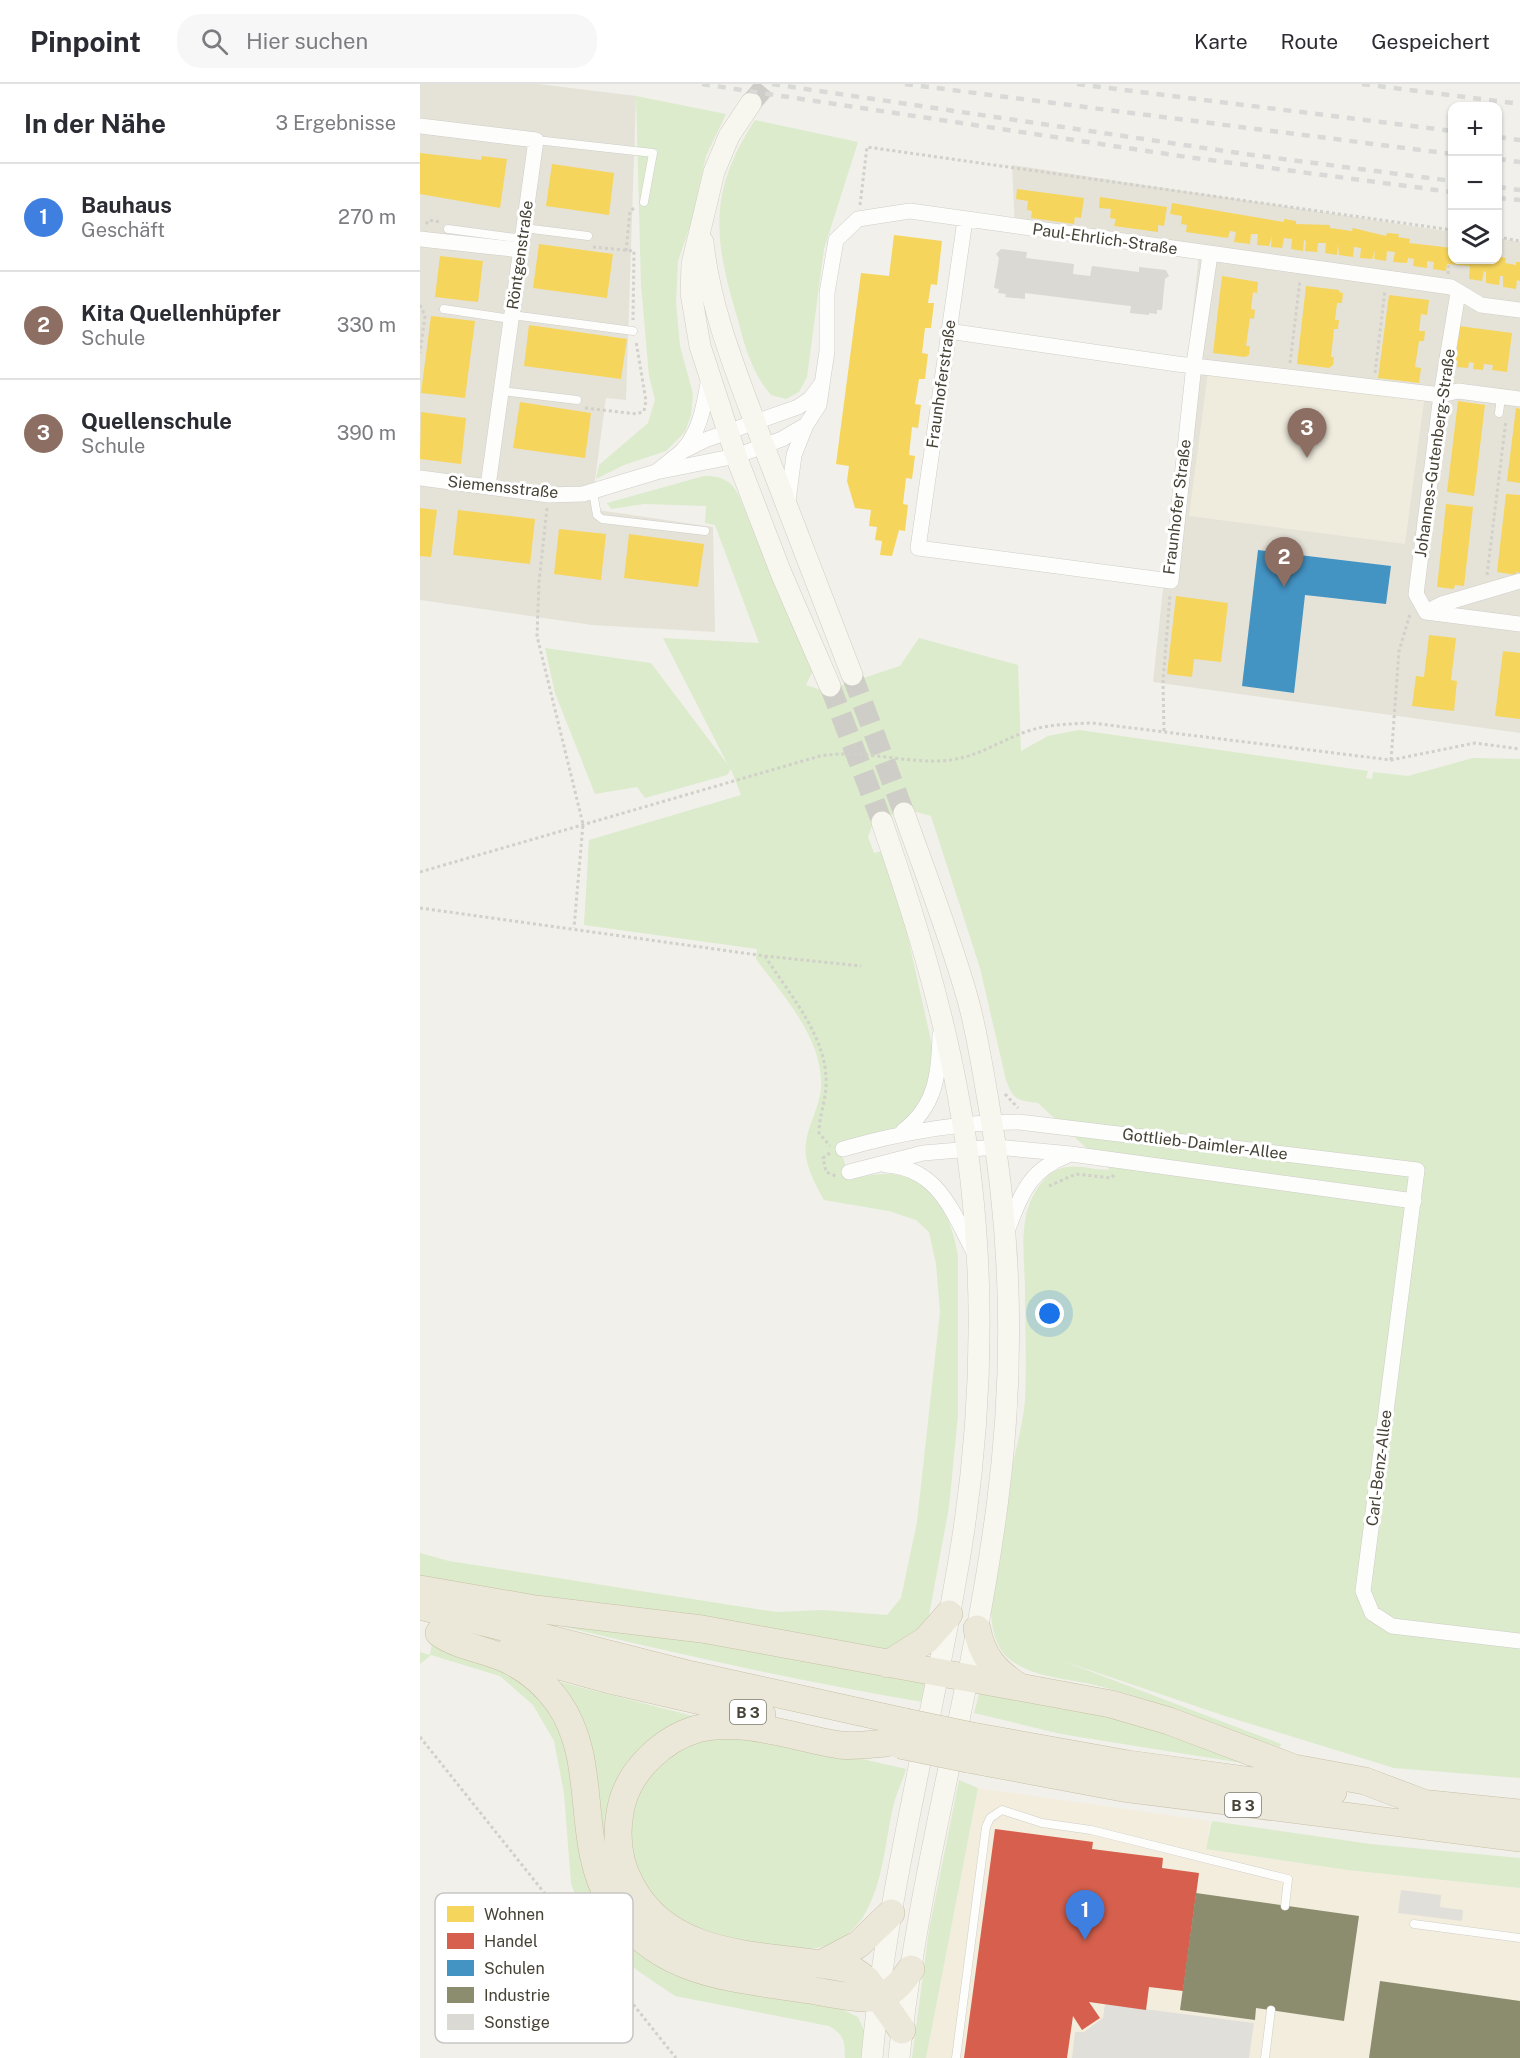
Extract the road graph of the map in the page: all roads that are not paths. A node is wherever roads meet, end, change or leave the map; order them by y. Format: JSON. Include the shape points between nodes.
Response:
{"nodes":[{"id":1,"x":751,"y":103,"type":"tunnel mouth"},
{"id":2,"x":420,"y":126,"type":"edge"},
{"id":3,"x":536,"y":140,"type":"junction"},
{"id":4,"x":644,"y":202,"type":"road end"},
{"id":5,"x":965,"y":220,"type":"junction"},
{"id":6,"x":702,"y":228,"type":"junction"},
{"id":7,"x":448,"y":230,"type":"dead end"},
{"id":8,"x":588,"y":236,"type":"dead end"},
{"id":9,"x":420,"y":239,"type":"edge"},
{"id":10,"x":523,"y":239,"type":"junction"},
{"id":11,"x":1210,"y":255,"type":"junction"},
{"id":12,"x":1458,"y":293,"type":"junction"},
{"id":13,"x":444,"y":309,"type":"dead end"},
{"id":14,"x":1520,"y":310,"type":"edge"},
{"id":15,"x":512,"y":317,"type":"junction"},
{"id":16,"x":633,"y":331,"type":"road end"},
{"id":17,"x":948,"y":331,"type":"junction"},
{"id":18,"x":1194,"y":364,"type":"junction"},
{"id":19,"x":709,"y":378,"type":"junction"},
{"id":20,"x":822,"y":383,"type":"junction"},
{"id":21,"x":501,"y":391,"type":"junction"},
{"id":22,"x":1441,"y":395,"type":"junction"},
{"id":23,"x":1520,"y":399,"type":"edge"},
{"id":24,"x":1504,"y":403,"type":"junction"},
{"id":25,"x":578,"y":404,"type":"road end"},
{"id":26,"x":1499,"y":413,"type":"dead end"},
{"id":27,"x":755,"y":422,"type":"junction"},
{"id":28,"x":806,"y":426,"type":"junction"},
{"id":29,"x":728,"y":432,"type":"junction"},
{"id":30,"x":764,"y":446,"type":"junction"},
{"id":31,"x":681,"y":452,"type":"junction"},
{"id":32,"x":736,"y":456,"type":"junction"},
{"id":33,"x":656,"y":472,"type":"junction"},
{"id":34,"x":420,"y":478,"type":"edge"},
{"id":35,"x":488,"y":486,"type":"junction"},
{"id":36,"x":593,"y":492,"type":"junction"},
{"id":37,"x":788,"y":513,"type":"junction"},
{"id":38,"x":705,"y":531,"type":"dead end"},
{"id":39,"x":918,"y":549,"type":"joint"},
{"id":40,"x":1520,"y":581,"type":"edge"},
{"id":41,"x":1426,"y":612,"type":"junction"},
{"id":42,"x":1520,"y":624,"type":"edge"},
{"id":43,"x":852,"y":675,"type":"tunnel mouth"},
{"id":44,"x":830,"y":686,"type":"tunnel mouth"},
{"id":45,"x":904,"y":813,"type":"tunnel mouth"},
{"id":46,"x":882,"y":822,"type":"tunnel mouth"},
{"id":47,"x":940,"y":1011,"type":"junction"},
{"id":48,"x":992,"y":1122,"type":"junction"},
{"id":49,"x":963,"y":1123,"type":"junction"},
{"id":50,"x":902,"y":1132,"type":"junction"},
{"id":51,"x":996,"y":1146,"type":"junction"},
{"id":52,"x":966,"y":1147,"type":"junction"},
{"id":53,"x":843,"y":1149,"type":"road end"},
{"id":54,"x":1071,"y":1154,"type":"junction"},
{"id":55,"x":877,"y":1164,"type":"junction"},
{"id":56,"x":1417,"y":1170,"type":"joint"},
{"id":57,"x":849,"y":1172,"type":"road end"},
{"id":58,"x":1414,"y":1201,"type":"junction"},
{"id":59,"x":1006,"y":1234,"type":"junction"},
{"id":60,"x":976,"y":1256,"type":"junction"},
{"id":61,"x":420,"y":1589,"type":"edge"},
{"id":62,"x":420,"y":1606,"type":"edge"},
{"id":63,"x":949,"y":1614,"type":"junction"},
{"id":64,"x":977,"y":1629,"type":"junction"},
{"id":65,"x":429,"y":1630,"type":"edge"},
{"id":66,"x":1520,"y":1641,"type":"edge"},
{"id":67,"x":888,"y":1664,"type":"junction"},
{"id":68,"x":938,"y":1673,"type":"junction"},
{"id":69,"x":967,"y":1678,"type":"junction"},
{"id":70,"x":1018,"y":1686,"type":"junction"},
{"id":71,"x":897,"y":1737,"type":"junction"},
{"id":72,"x":970,"y":1748,"type":"junction"},
{"id":73,"x":1426,"y":1803,"type":"junction"},
{"id":74,"x":1520,"y":1813,"type":"edge"},
{"id":75,"x":1520,"y":1838,"type":"edge"},
{"id":76,"x":606,"y":1893,"type":"edge"},
{"id":77,"x":1285,"y":1906,"type":"dead end"},
{"id":78,"x":891,"y":1913,"type":"junction"},
{"id":79,"x":1414,"y":1924,"type":"dead end"},
{"id":80,"x":633,"y":1932,"type":"edge"},
{"id":81,"x":1520,"y":1938,"type":"edge"},
{"id":82,"x":821,"y":1964,"type":"junction"},
{"id":83,"x":911,"y":1969,"type":"junction"},
{"id":84,"x":879,"y":1998,"type":"junction"},
{"id":85,"x":1271,"y":2010,"type":"dead end"},
{"id":86,"x":902,"y":2030,"type":"junction"},
{"id":87,"x":872,"y":2058,"type":"edge"},
{"id":88,"x":899,"y":2058,"type":"edge"},
{"id":89,"x":956,"y":2058,"type":"edge"},
{"id":90,"x":1265,"y":2058,"type":"edge"}],
"edges":[{"from":1,"to":6,"type":"main road","via":[[718,160]]},
{"from":2,"to":3,"type":"street"},
{"from":3,"to":4,"type":"lane","via":[[653,153]]},
{"from":3,"to":10,"type":"street","name":"Röntgenstraße"},
{"from":5,"to":11,"type":"street","name":"Paul-Ehrlich-Straße"},
{"from":5,"to":17,"type":"street","name":"Fraunhoferstraße"},
{"from":5,"to":20,"type":"street","name":"Paul-Ehrlich-Straße","via":[[910,211],[858,219],[836,240],[826,293],[827,351]]},
{"from":6,"to":19,"type":"main road","via":[[692,264],[691,293]]},
{"from":6,"to":27,"type":"main road","via":[[708,276]]},
{"from":7,"to":10,"type":"lane"},
{"from":8,"to":10,"type":"lane"},
{"from":9,"to":10,"type":"street"},
{"from":10,"to":15,"type":"street","name":"Röntgenstraße"},
{"from":11,"to":12,"type":"street","name":"Paul-Ehrlich-Straße","via":[[1451,287]]},
{"from":11,"to":18,"type":"street","name":"Fraunhofer Straße"},
{"from":12,"to":14,"type":"street","name":"Paul-Ehrlich-Straße","via":[[1481,305]]},
{"from":12,"to":22,"type":"street","name":"Johannes-Gutenberg-Straße"},
{"from":13,"to":15,"type":"lane"},
{"from":15,"to":16,"type":"lane"},
{"from":15,"to":21,"type":"street","name":"Röntgenstraße"},
{"from":17,"to":18,"type":"street"},
{"from":17,"to":39,"type":"street","name":"Fraunhoferstraße"},
{"from":18,"to":22,"type":"street"},
{"from":18,"to":39,"type":"street","name":"Fraunhofer Straße","via":[[1171,581]]},
{"from":19,"to":29,"type":"main road"},
{"from":19,"to":31,"type":"street","name":"Siemensstraße","via":[[699,424]]},
{"from":20,"to":27,"type":"street","via":[[798,407]]},
{"from":20,"to":28,"type":"street","via":[[819,405]]},
{"from":21,"to":25,"type":"lane"},
{"from":21,"to":35,"type":"street","name":"Röntgenstraße"},
{"from":22,"to":24,"type":"street","via":[[1458,391]]},
{"from":22,"to":41,"type":"street","name":"Johannes-Gutenberg-Straße","via":[[1416,594]]},
{"from":23,"to":24,"type":"street"},
{"from":24,"to":26,"type":"lane"},
{"from":27,"to":29,"type":"street","name":"Siemensstraße"},
{"from":27,"to":30,"type":"main road"},
{"from":28,"to":30,"type":"street"},
{"from":28,"to":37,"type":"street","via":[[792,465]]},
{"from":29,"to":31,"type":"street","name":"Siemensstraße"},
{"from":29,"to":32,"type":"main road"},
{"from":30,"to":32,"type":"street","name":"Siemensstraße"},
{"from":30,"to":37,"type":"main road"},
{"from":31,"to":33,"type":"street","name":"Siemensstraße"},
{"from":32,"to":33,"type":"street","name":"Siemensstraße"},
{"from":32,"to":44,"type":"main road"},
{"from":33,"to":36,"type":"street","name":"Siemensstraße"},
{"from":34,"to":35,"type":"street","name":"Siemensstraße"},
{"from":35,"to":36,"type":"street","name":"Siemensstraße","via":[[549,495]]},
{"from":36,"to":38,"type":"lane","via":[[597,515],[602,519]]},
{"from":37,"to":43,"type":"main road"},
{"from":40,"to":41,"type":"street"},
{"from":41,"to":42,"type":"street"},
{"from":45,"to":48,"type":"main road","via":[[969,1003]]},
{"from":46,"to":47,"type":"main road"},
{"from":47,"to":49,"type":"main road"},
{"from":47,"to":50,"type":"street","via":[[939,1068],[934,1094],[923,1113]]},
{"from":48,"to":49,"type":"street","name":"Gottlieb-Daimler-Allee"},
{"from":48,"to":51,"type":"main road"},
{"from":48,"to":56,"type":"street","name":"Gottlieb-Daimler-Allee","via":[[1074,1128]]},
{"from":49,"to":50,"type":"street","name":"Gottlieb-Daimler-Allee"},
{"from":49,"to":52,"type":"main road"},
{"from":50,"to":53,"type":"street","name":"Gottlieb-Daimler-Allee"},
{"from":51,"to":52,"type":"street","name":"Gottlieb-Daimler-Allee"},
{"from":51,"to":54,"type":"street","name":"Gottlieb-Daimler-Allee"},
{"from":51,"to":59,"type":"main road"},
{"from":52,"to":55,"type":"street","name":"Gottlieb-Daimler-Allee"},
{"from":52,"to":60,"type":"main road"},
{"from":54,"to":58,"type":"street","name":"Gottlieb-Daimler-Allee"},
{"from":54,"to":59,"type":"street","via":[[1048,1163],[1027,1184]]},
{"from":55,"to":57,"type":"street","name":"Gottlieb-Daimler-Allee"},
{"from":55,"to":60,"type":"street","via":[[900,1166],[935,1184]]},
{"from":56,"to":58,"type":"street","name":"Carl-Benz-Allee"},
{"from":58,"to":66,"type":"street","name":"Carl-Benz-Allee","via":[[1363,1591],[1372,1613],[1392,1626]]},
{"from":59,"to":64,"type":"main road","via":[[1009,1322],[1005,1432]]},
{"from":60,"to":63,"type":"main road","via":[[978,1379],[973,1446]]},
{"from":61,"to":67,"type":"highway","via":[[702,1629]]},
{"from":62,"to":71,"type":"highway","number":"B 3","via":[[692,1675]]},
{"from":63,"to":67,"type":"highway","via":[[926,1640]]},
{"from":63,"to":68,"type":"main road"},
{"from":64,"to":69,"type":"main road"},
{"from":64,"to":70,"type":"highway","via":[[989,1661]]},
{"from":65,"to":71,"type":"highway","number":"B 3","via":[[610,1680]]},
{"from":65,"to":76,"type":"highway","via":[[454,1643],[513,1662],[546,1687],[559,1703],[576,1738],[591,1846]]},
{"from":67,"to":68,"type":"highway"},
{"from":68,"to":69,"type":"highway"},
{"from":68,"to":78,"type":"main road"},
{"from":69,"to":70,"type":"highway"},
{"from":69,"to":83,"type":"main road","via":[[940,1801]]},
{"from":70,"to":73,"type":"highway","via":[[1136,1711],[1294,1768],[1365,1781]]},
{"from":71,"to":72,"type":"highway","number":"B 3","bridge":true},
{"from":71,"to":82,"type":"highway","via":[[843,1746],[733,1725],[698,1729],[657,1750],[634,1777],[623,1801],[618,1840],[623,1869],[635,1893],[661,1922],[699,1942],[730,1951]]},
{"from":72,"to":73,"type":"highway","number":"B 3","via":[[1128,1764]]},
{"from":72,"to":75,"type":"highway","number":"B 3","via":[[1123,1788]]},
{"from":73,"to":74,"type":"highway","number":"B 3"},
{"from":77,"to":89,"type":"lane","via":[[1288,1879],[1091,1830],[1042,1823],[1002,1810],[986,1827]]},
{"from":78,"to":82,"type":"highway","via":[[859,1944]]},
{"from":78,"to":84,"type":"main road"},
{"from":79,"to":81,"type":"lane"},
{"from":80,"to":84,"type":"highway","via":[[649,1946],[702,1972]]},
{"from":82,"to":84,"type":"highway","via":[[853,1970],[867,1980]]},
{"from":83,"to":84,"type":"highway","via":[[890,1993]]},
{"from":83,"to":86,"type":"main road"},
{"from":84,"to":86,"type":"highway"},
{"from":84,"to":87,"type":"main road"},
{"from":85,"to":90,"type":"lane"},
{"from":86,"to":88,"type":"main road"}]}
